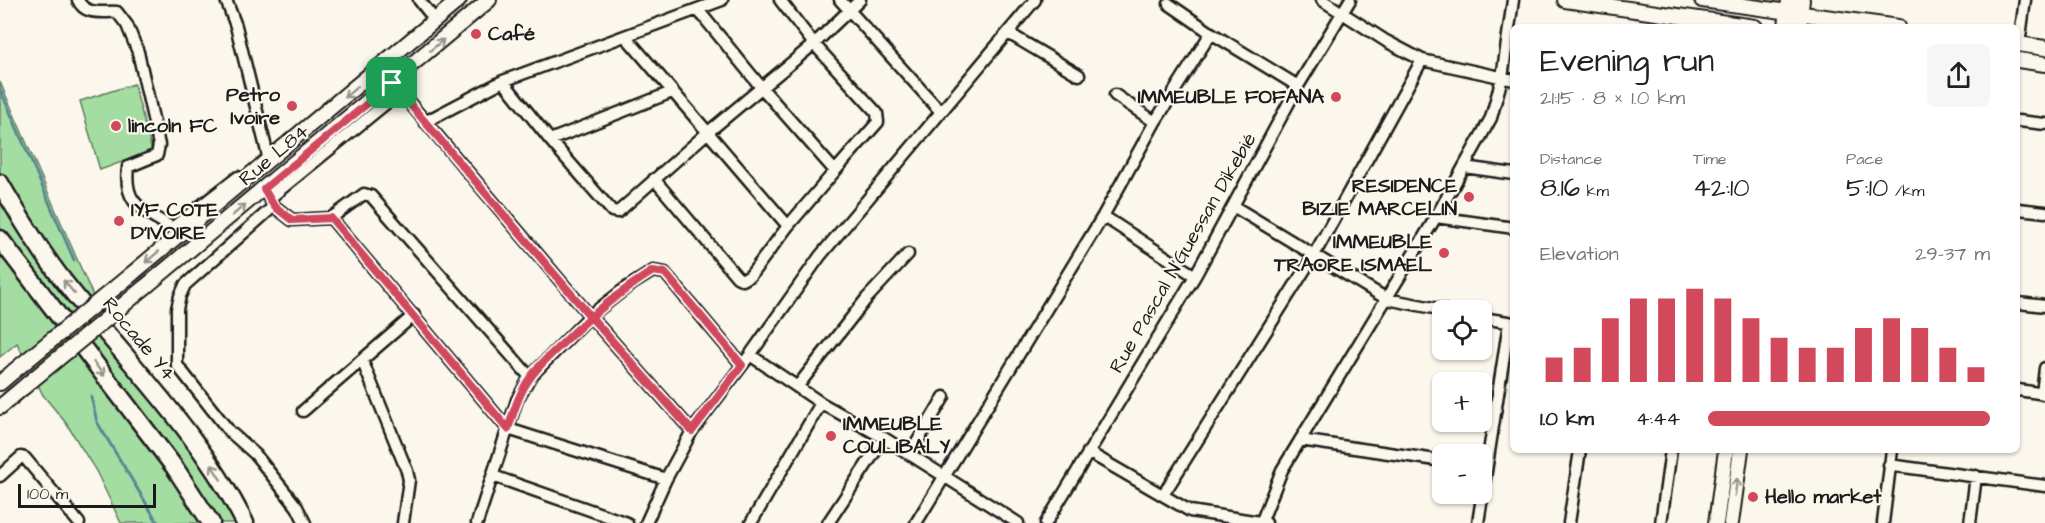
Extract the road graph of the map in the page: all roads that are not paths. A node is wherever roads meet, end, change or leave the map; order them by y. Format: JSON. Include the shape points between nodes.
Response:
{"nodes":[{"id":1,"x":78,"y":0,"type":"edge"},
{"id":2,"x":226,"y":0,"type":"edge"},
{"id":3,"x":419,"y":0,"type":"edge"},
{"id":4,"x":459,"y":0,"type":"edge"},
{"id":5,"x":489,"y":0,"type":"edge"},
{"id":6,"x":722,"y":0,"type":"edge"},
{"id":7,"x":780,"y":0,"type":"edge"},
{"id":8,"x":840,"y":0,"type":"edge"},
{"id":9,"x":860,"y":0,"type":"edge"},
{"id":10,"x":1035,"y":0,"type":"edge"},
{"id":11,"x":1322,"y":0,"type":"edge"},
{"id":12,"x":1350,"y":0,"type":"edge"},
{"id":13,"x":1513,"y":0,"type":"edge"},
{"id":14,"x":1564,"y":0,"type":"edge"},
{"id":15,"x":1702,"y":0,"type":"edge"},
{"id":16,"x":2025,"y":0,"type":"edge"},
{"id":17,"x":1168,"y":4,"type":"dead end"},
{"id":18,"x":848,"y":9,"type":"junction"},
{"id":19,"x":698,"y":10,"type":"junction"},
{"id":20,"x":1795,"y":10,"type":"edge"},
{"id":21,"x":1342,"y":12,"type":"junction"},
{"id":22,"x":435,"y":20,"type":"junction"},
{"id":23,"x":1511,"y":24,"type":"edge"},
{"id":24,"x":1717,"y":24,"type":"edge"},
{"id":25,"x":1788,"y":24,"type":"edge"},
{"id":26,"x":1880,"y":24,"type":"edge"},
{"id":27,"x":2020,"y":31,"type":"edge"},
{"id":28,"x":1008,"y":33,"type":"junction"},
{"id":29,"x":1211,"y":33,"type":"junction"},
{"id":30,"x":626,"y":36,"type":"junction"},
{"id":31,"x":814,"y":44,"type":"junction"},
{"id":32,"x":2020,"y":44,"type":"edge"},
{"id":33,"x":1510,"y":47,"type":"edge"},
{"id":34,"x":2045,"y":48,"type":"edge"},
{"id":35,"x":1422,"y":60,"type":"junction"},
{"id":36,"x":2020,"y":60,"type":"edge"},
{"id":37,"x":2045,"y":64,"type":"edge"},
{"id":38,"x":380,"y":68,"type":"junction"},
{"id":39,"x":1079,"y":75,"type":"dead end"},
{"id":40,"x":1508,"y":79,"type":"edge"},
{"id":41,"x":503,"y":81,"type":"junction"},
{"id":42,"x":1298,"y":86,"type":"junction"},
{"id":43,"x":396,"y":87,"type":"junction"},
{"id":44,"x":761,"y":87,"type":"junction"},
{"id":45,"x":672,"y":92,"type":"junction"},
{"id":46,"x":1115,"y":94,"type":"dead end"},
{"id":47,"x":941,"y":112,"type":"junction"},
{"id":48,"x":2020,"y":121,"type":"edge"},
{"id":49,"x":425,"y":122,"type":"junction"},
{"id":50,"x":1155,"y":122,"type":"junction"},
{"id":51,"x":2045,"y":124,"type":"edge"},
{"id":52,"x":707,"y":133,"type":"junction"},
{"id":53,"x":550,"y":140,"type":"junction"},
{"id":54,"x":268,"y":157,"type":"junction"},
{"id":55,"x":1464,"y":167,"type":"junction"},
{"id":56,"x":835,"y":171,"type":"junction"},
{"id":57,"x":1510,"y":173,"type":"edge"},
{"id":58,"x":654,"y":179,"type":"junction"},
{"id":59,"x":0,"y":183,"type":"edge"},
{"id":60,"x":269,"y":198,"type":"junction"},
{"id":61,"x":1233,"y":206,"type":"junction"},
{"id":62,"x":2020,"y":209,"type":"edge"},
{"id":63,"x":2045,"y":212,"type":"edge"},
{"id":64,"x":1103,"y":216,"type":"junction"},
{"id":65,"x":1436,"y":217,"type":"junction"},
{"id":66,"x":331,"y":218,"type":"junction"},
{"id":67,"x":788,"y":226,"type":"junction"},
{"id":68,"x":1510,"y":227,"type":"edge"},
{"id":69,"x":0,"y":239,"type":"edge"},
{"id":70,"x":908,"y":254,"type":"dead end"},
{"id":71,"x":1314,"y":255,"type":"junction"},
{"id":72,"x":1195,"y":276,"type":"junction"},
{"id":73,"x":1386,"y":300,"type":"junction"},
{"id":74,"x":2020,"y":303,"type":"edge"},
{"id":75,"x":2045,"y":306,"type":"edge"},
{"id":76,"x":1432,"y":308,"type":"edge"},
{"id":77,"x":414,"y":315,"type":"junction"},
{"id":78,"x":590,"y":316,"type":"junction"},
{"id":79,"x":1492,"y":320,"type":"edge"},
{"id":80,"x":1510,"y":323,"type":"edge"},
{"id":81,"x":1510,"y":328,"type":"edge"},
{"id":82,"x":750,"y":355,"type":"junction"},
{"id":83,"x":362,"y":360,"type":"junction"},
{"id":84,"x":742,"y":365,"type":"junction"},
{"id":85,"x":2045,"y":368,"type":"edge"},
{"id":86,"x":530,"y":377,"type":"junction"},
{"id":87,"x":0,"y":383,"type":"edge"},
{"id":88,"x":797,"y":387,"type":"junction"},
{"id":89,"x":2020,"y":390,"type":"edge"},
{"id":90,"x":2044,"y":394,"type":"edge"},
{"id":91,"x":944,"y":397,"type":"dead end"},
{"id":92,"x":821,"y":403,"type":"junction"},
{"id":93,"x":0,"y":407,"type":"edge"},
{"id":94,"x":303,"y":411,"type":"dead end"},
{"id":95,"x":508,"y":429,"type":"junction"},
{"id":96,"x":692,"y":431,"type":"junction"},
{"id":97,"x":884,"y":438,"type":"junction"},
{"id":98,"x":1300,"y":440,"type":"junction"},
{"id":99,"x":1488,"y":444,"type":"edge"},
{"id":100,"x":1088,"y":452,"type":"junction"},
{"id":101,"x":1580,"y":453,"type":"edge"},
{"id":102,"x":1671,"y":453,"type":"edge"},
{"id":103,"x":1726,"y":453,"type":"edge"},
{"id":104,"x":1742,"y":453,"type":"edge"},
{"id":105,"x":1892,"y":453,"type":"edge"},
{"id":106,"x":910,"y":454,"type":"junction"},
{"id":107,"x":1432,"y":459,"type":"edge"},
{"id":108,"x":1890,"y":465,"type":"junction"},
{"id":109,"x":0,"y":476,"type":"edge"},
{"id":110,"x":493,"y":476,"type":"junction"},
{"id":111,"x":944,"y":476,"type":"junction"},
{"id":112,"x":1976,"y":476,"type":"junction"},
{"id":113,"x":666,"y":479,"type":"junction"},
{"id":114,"x":2045,"y":486,"type":"edge"},
{"id":115,"x":1163,"y":495,"type":"junction"},
{"id":116,"x":1480,"y":504,"type":"edge"},
{"id":117,"x":80,"y":523,"type":"edge"},
{"id":118,"x":211,"y":523,"type":"edge"},
{"id":119,"x":245,"y":523,"type":"edge"},
{"id":120,"x":305,"y":523,"type":"edge"},
{"id":121,"x":402,"y":523,"type":"edge"},
{"id":122,"x":477,"y":523,"type":"edge"},
{"id":123,"x":627,"y":523,"type":"edge"},
{"id":124,"x":646,"y":523,"type":"edge"},
{"id":125,"x":751,"y":523,"type":"edge"},
{"id":126,"x":828,"y":523,"type":"edge"},
{"id":127,"x":916,"y":523,"type":"edge"},
{"id":128,"x":1018,"y":523,"type":"edge"},
{"id":129,"x":1046,"y":523,"type":"edge"},
{"id":130,"x":1261,"y":523,"type":"edge"},
{"id":131,"x":1266,"y":523,"type":"edge"},
{"id":132,"x":1478,"y":523,"type":"edge"},
{"id":133,"x":1569,"y":523,"type":"edge"},
{"id":134,"x":1661,"y":523,"type":"edge"},
{"id":135,"x":1716,"y":523,"type":"edge"},
{"id":136,"x":1731,"y":523,"type":"edge"},
{"id":137,"x":1883,"y":523,"type":"edge"},
{"id":138,"x":1970,"y":523,"type":"edge"}],
"edges":[{"from":1,"to":54,"type":"street","via":[[92,12],[117,12],[138,52],[159,145],[157,155],[128,167],[126,182],[133,200],[150,216],[172,228]]},
{"from":2,"to":54,"type":"street"},
{"from":3,"to":22,"type":"street"},
{"from":4,"to":22,"type":"main road","name":"Rue L84"},
{"from":43,"to":5,"type":"main road","name":"Rue L84","one_way":true},
{"from":6,"to":19,"type":"street"},
{"from":7,"to":31,"type":"street"},
{"from":8,"to":18,"type":"street"},
{"from":9,"to":18,"type":"street"},
{"from":10,"to":28,"type":"street"},
{"from":11,"to":21,"type":"street"},
{"from":12,"to":21,"type":"street","name":"Rue Pascal N'Guessan Dikebié"},
{"from":13,"to":23,"type":"street"},
{"from":14,"to":24,"type":"main road"},
{"from":15,"to":20,"type":"main road"},
{"from":16,"to":27,"type":"street"},
{"from":17,"to":29,"type":"street"},
{"from":18,"to":31,"type":"street"},
{"from":18,"to":47,"type":"street"},
{"from":19,"to":30,"type":"street"},
{"from":19,"to":44,"type":"street"},
{"from":20,"to":25,"type":"main road"},
{"from":20,"to":26,"type":"main road"},
{"from":21,"to":35,"type":"street"},
{"from":21,"to":42,"type":"street","name":"Rue Pascal N'Guessan Dikebié"},
{"from":22,"to":38,"type":"main road","name":"Rue L84"},
{"from":28,"to":39,"type":"street"},
{"from":28,"to":47,"type":"street"},
{"from":29,"to":42,"type":"street"},
{"from":29,"to":50,"type":"street"},
{"from":30,"to":41,"type":"street"},
{"from":30,"to":45,"type":"street"},
{"from":31,"to":44,"type":"street"},
{"from":31,"to":56,"type":"street","via":[[879,117]]},
{"from":32,"to":34,"type":"main road"},
{"from":33,"to":40,"type":"street"},
{"from":35,"to":40,"type":"street"},
{"from":35,"to":71,"type":"street"},
{"from":36,"to":37,"type":"main road"},
{"from":38,"to":43,"type":"street"},
{"from":38,"to":54,"type":"main road","name":"Rue L84","one_way":true},
{"from":40,"to":55,"type":"street"},
{"from":41,"to":49,"type":"street"},
{"from":41,"to":53,"type":"street"},
{"from":42,"to":61,"type":"street","name":"Rue Pascal N'Guessan Dikebié"},
{"from":43,"to":49,"type":"street"},
{"from":43,"to":60,"type":"main road","name":"Rue L84"},
{"from":44,"to":52,"type":"street"},
{"from":44,"to":56,"type":"street"},
{"from":45,"to":52,"type":"street"},
{"from":45,"to":53,"type":"street"},
{"from":46,"to":50,"type":"street"},
{"from":47,"to":82,"type":"street","via":[[820,256]]},
{"from":48,"to":51,"type":"street"},
{"from":49,"to":78,"type":"street"},
{"from":50,"to":64,"type":"street"},
{"from":52,"to":58,"type":"street"},
{"from":52,"to":67,"type":"street"},
{"from":53,"to":58,"type":"street","via":[[612,211],[618,212]]},
{"from":54,"to":87,"type":"main road","name":"Rue L84","one_way":true,"bridge":true},
{"from":55,"to":57,"type":"street"},
{"from":55,"to":65,"type":"street"},
{"from":56,"to":67,"type":"street"},
{"from":58,"to":67,"type":"street","via":[[743,280]]},
{"from":119,"to":59,"type":"highway","name":"Rocade Y4","one_way":true,"via":[[197,443],[58,274]]},
{"from":60,"to":66,"type":"street","via":[[292,220]]},
{"from":93,"to":60,"type":"main road","name":"Rue L84","one_way":true,"bridge":true,"via":[[145,287]]},
{"from":60,"to":120,"type":"street","via":[[185,285],[177,309],[177,365],[229,431],[255,454]]},
{"from":61,"to":71,"type":"street"},
{"from":61,"to":72,"type":"street","name":"Rue Pascal N'Guessan Dikebié"},
{"from":62,"to":63,"type":"street"},
{"from":64,"to":72,"type":"street"},
{"from":64,"to":111,"type":"street"},
{"from":65,"to":68,"type":"street"},
{"from":65,"to":73,"type":"street"},
{"from":66,"to":77,"type":"street"},
{"from":66,"to":86,"type":"street","via":[[364,194],[371,196]]},
{"from":69,"to":118,"type":"highway","one_way":true,"via":[[176,468]]},
{"from":70,"to":88,"type":"street","via":[[867,298]]},
{"from":71,"to":73,"type":"street"},
{"from":71,"to":115,"type":"street"},
{"from":72,"to":100,"type":"street","name":"Rue Pascal N'Guessan Dikebié"},
{"from":73,"to":76,"type":"street"},
{"from":73,"to":98,"type":"street"},
{"from":74,"to":75,"type":"street"},
{"from":77,"to":83,"type":"street"},
{"from":77,"to":95,"type":"street"},
{"from":78,"to":84,"type":"street","via":[[653,271],[665,273]]},
{"from":78,"to":86,"type":"street"},
{"from":78,"to":96,"type":"street"},
{"from":79,"to":80,"type":"street"},
{"from":81,"to":99,"type":"street"},
{"from":82,"to":84,"type":"street"},
{"from":82,"to":88,"type":"street"},
{"from":83,"to":94,"type":"street"},
{"from":83,"to":121,"type":"street","via":[[407,471]]},
{"from":84,"to":96,"type":"street"},
{"from":85,"to":90,"type":"street"},
{"from":86,"to":95,"type":"street","via":[[517,400]]},
{"from":88,"to":92,"type":"street"},
{"from":89,"to":90,"type":"street"},
{"from":91,"to":106,"type":"street"},
{"from":92,"to":97,"type":"street"},
{"from":92,"to":125,"type":"street"},
{"from":95,"to":110,"type":"street"},
{"from":95,"to":113,"type":"street"},
{"from":96,"to":113,"type":"street"},
{"from":97,"to":106,"type":"street"},
{"from":97,"to":126,"type":"street"},
{"from":98,"to":107,"type":"street"},
{"from":98,"to":130,"type":"street","via":[[1282,470]]},
{"from":100,"to":115,"type":"street"},
{"from":100,"to":129,"type":"street","name":"Rue Pascal N'Guessan Dikebié"},
{"from":101,"to":133,"type":"street"},
{"from":102,"to":134,"type":"street"},
{"from":103,"to":135,"type":"main road"},
{"from":136,"to":104,"type":"main road","one_way":true},
{"from":105,"to":108,"type":"street"},
{"from":106,"to":111,"type":"street"},
{"from":108,"to":112,"type":"street"},
{"from":108,"to":137,"type":"street"},
{"from":109,"to":117,"type":"street","via":[[23,457]]},
{"from":110,"to":122,"type":"street"},
{"from":110,"to":123,"type":"street"},
{"from":111,"to":127,"type":"street"},
{"from":111,"to":128,"type":"street"},
{"from":112,"to":114,"type":"street"},
{"from":112,"to":138,"type":"street"},
{"from":113,"to":124,"type":"street"},
{"from":115,"to":130,"type":"street","via":[[1191,510]]},
{"from":116,"to":132,"type":"street"},
{"from":130,"to":131,"type":"street"}]}
